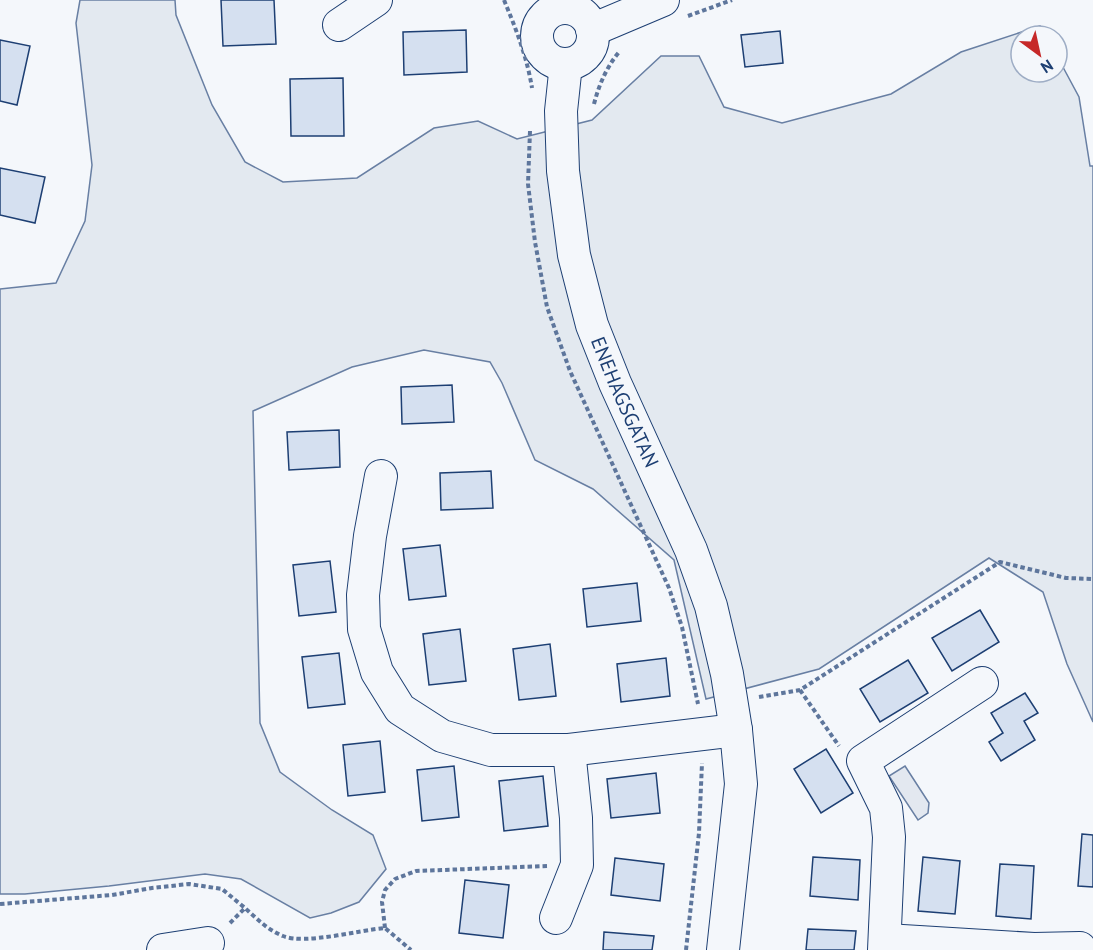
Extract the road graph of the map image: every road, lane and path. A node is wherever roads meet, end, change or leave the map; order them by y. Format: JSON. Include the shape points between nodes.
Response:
{"nodes":[{"id":1,"x":376,"y":0,"type":"edge"},
{"id":2,"x":504,"y":0,"type":"edge"},
{"id":3,"x":732,"y":0,"type":"edge"},
{"id":4,"x":537,"y":9,"type":"edge"},
{"id":5,"x":671,"y":10,"type":"edge"},
{"id":6,"x":339,"y":25,"type":"dead end"},
{"id":7,"x":592,"y":30,"type":"junction"},
{"id":8,"x":624,"y":46,"type":"dead end"},
{"id":9,"x":566,"y":64,"type":"junction"},
{"id":10,"x":533,"y":93,"type":"dead end"},
{"id":11,"x":561,"y":111,"type":"junction"},
{"id":12,"x":381,"y":476,"type":"dead end"},
{"id":13,"x":1093,"y":579,"type":"edge"},
{"id":14,"x":982,"y":683,"type":"dead end"},
{"id":15,"x":800,"y":690,"type":"junction"},
{"id":16,"x":734,"y":716,"type":"junction"},
{"id":17,"x":700,"y":735,"type":"junction"},
{"id":18,"x":568,"y":750,"type":"junction"},
{"id":19,"x":863,"y":761,"type":"junction"},
{"id":20,"x":577,"y":865,"type":"junction"},
{"id":21,"x":0,"y":904,"type":"edge"},
{"id":22,"x":245,"y":908,"type":"junction"},
{"id":23,"x":556,"y":918,"type":"dead end"},
{"id":24,"x":385,"y":928,"type":"junction"},
{"id":25,"x":208,"y":943,"type":"joint"},
{"id":26,"x":885,"y":945,"type":"edge"},
{"id":27,"x":1080,"y":948,"type":"dead end"},
{"id":28,"x":163,"y":950,"type":"edge"},
{"id":29,"x":411,"y":950,"type":"edge"},
{"id":30,"x":686,"y":950,"type":"edge"},
{"id":31,"x":723,"y":950,"type":"edge"}],
"edges":[{"from":1,"to":6,"type":"street"},
{"from":2,"to":10,"type":"path","via":[[529,67]]},
{"from":3,"to":5,"type":"path"},
{"from":4,"to":7,"type":"street","via":[[575,10],[588,20]]},
{"from":4,"to":9,"type":"street","via":[[539,48],[550,60]]},
{"from":5,"to":7,"type":"street"},
{"from":7,"to":9,"type":"street","via":[[589,52]]},
{"from":8,"to":11,"type":"path","via":[[610,63],[594,104],[587,109]]},
{"from":9,"to":11,"type":"street","name":"ENEHAGSGATAN"},
{"from":11,"to":16,"type":"street","name":"ENEHAGSGATAN","via":[[563,171],[574,255],[592,325],[691,550],[711,606]]},
{"from":11,"to":17,"type":"path","via":[[532,113],[528,146],[528,184],[547,307],[570,370],[648,541],[682,627],[698,703]]},
{"from":12,"to":18,"type":"street","via":[[363,595],[364,629],[377,672],[400,709],[442,736],[491,750]]},
{"from":13,"to":15,"type":"path","via":[[1066,578],[1000,562]]},
{"from":14,"to":19,"type":"street"},
{"from":15,"to":16,"type":"path"},
{"from":15,"to":19,"type":"path","via":[[850,760]]},
{"from":16,"to":17,"type":"street"},
{"from":16,"to":31,"type":"street","name":"ENEHAGSGATAN","via":[[741,784]]},
{"from":17,"to":18,"type":"street"},
{"from":17,"to":30,"type":"path","via":[[699,833]]},
{"from":18,"to":20,"type":"street"},
{"from":19,"to":26,"type":"street","via":[[886,808]]},
{"from":20,"to":23,"type":"street"},
{"from":20,"to":24,"type":"path","via":[[416,871],[395,879],[385,890]]},
{"from":21,"to":22,"type":"path","via":[[189,884],[222,889]]},
{"from":22,"to":24,"type":"path","via":[[285,937],[313,938]]},
{"from":22,"to":25,"type":"path"},
{"from":24,"to":29,"type":"path"},
{"from":25,"to":28,"type":"street"},
{"from":26,"to":27,"type":"street"}]}
